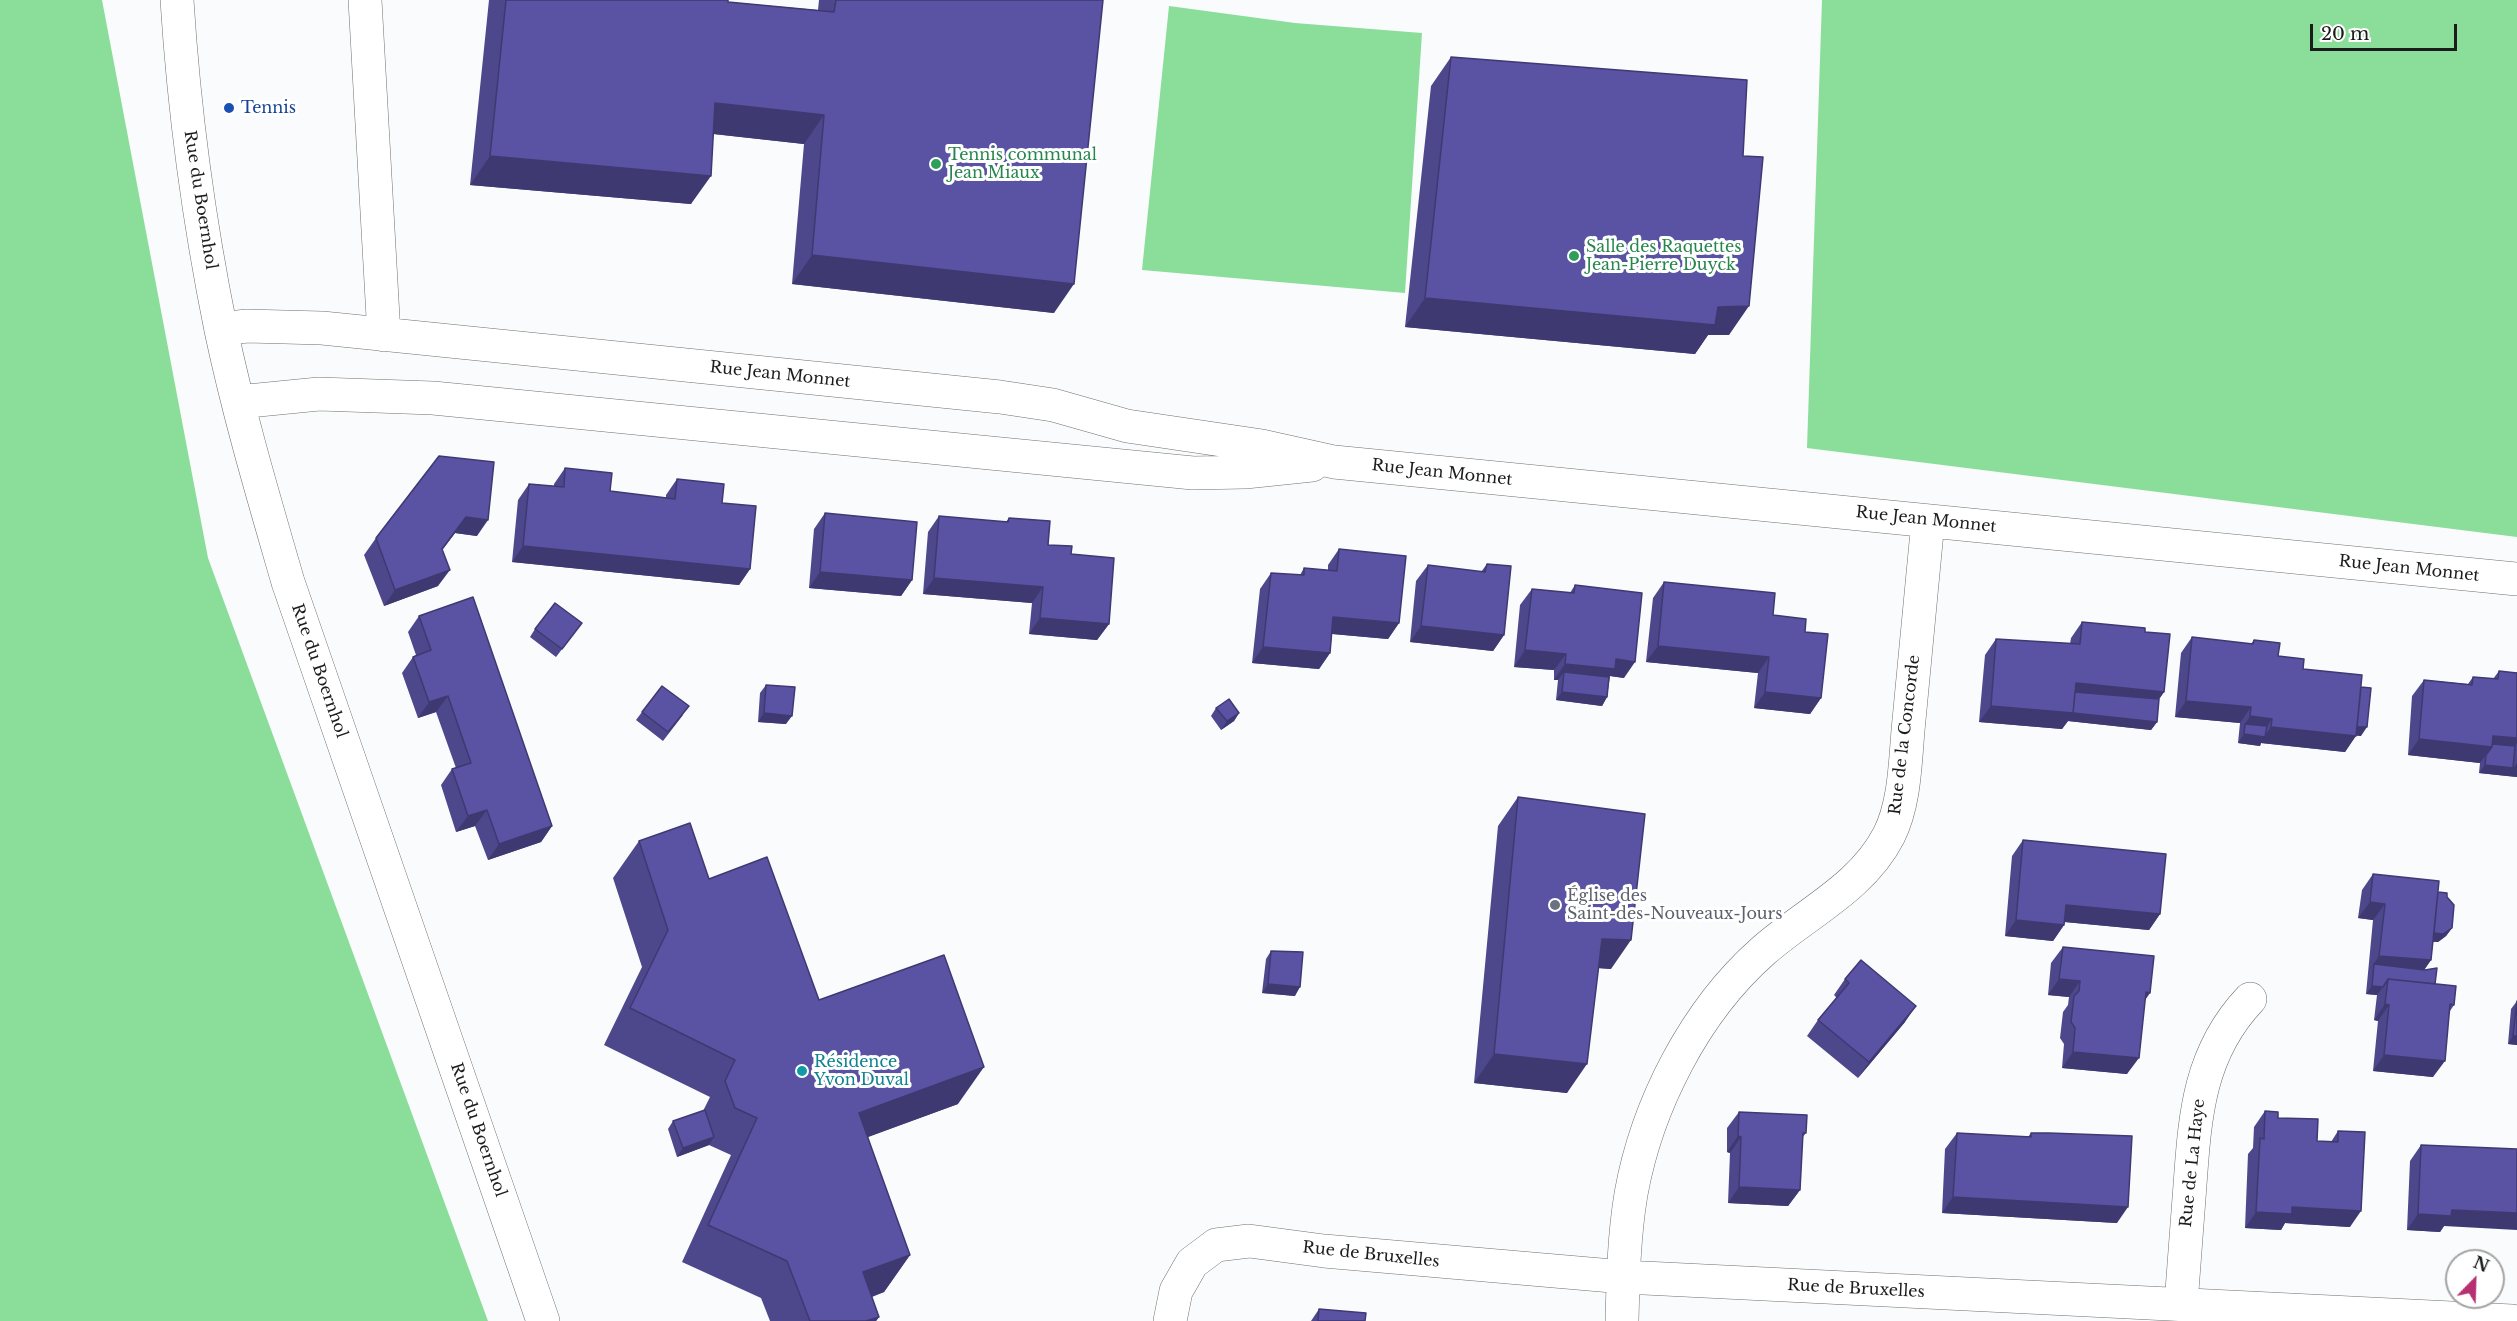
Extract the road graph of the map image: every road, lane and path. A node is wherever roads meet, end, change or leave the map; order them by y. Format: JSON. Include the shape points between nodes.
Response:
{"nodes":[{"id":1,"x":177,"y":0,"type":"edge"},
{"id":2,"x":365,"y":0,"type":"edge"},
{"id":3,"x":221,"y":329,"type":"junction"},
{"id":4,"x":384,"y":335,"type":"junction"},
{"id":5,"x":238,"y":402,"type":"junction"},
{"id":6,"x":1334,"y":462,"type":"junction"},
{"id":7,"x":1928,"y":521,"type":"junction"},
{"id":8,"x":2517,"y":579,"type":"edge"},
{"id":9,"x":2250,"y":999,"type":"dead end"},
{"id":10,"x":1623,"y":1277,"type":"junction"},
{"id":11,"x":2181,"y":1304,"type":"junction"},
{"id":12,"x":2242,"y":1314,"type":"edge"},
{"id":13,"x":543,"y":1321,"type":"edge"},
{"id":14,"x":1170,"y":1321,"type":"edge"},
{"id":15,"x":1622,"y":1321,"type":"edge"},
{"id":16,"x":2512,"y":1321,"type":"edge"}],
"edges":[{"from":1,"to":3,"type":"street","name":"Rue du Boernhol","via":[[192,155]]},
{"from":2,"to":4,"type":"street"},
{"from":3,"to":4,"type":"street","name":"Rue Jean Monnet","via":[[322,328]]},
{"from":3,"to":5,"type":"street","name":"Rue du Boernhol"},
{"from":4,"to":6,"type":"street","name":"Rue Jean Monnet","via":[[1032,401],[1127,426],[1262,446]]},
{"from":5,"to":6,"type":"street","name":"Rue Jean Monnet","via":[[319,394],[433,398],[1193,473],[1245,472]]},
{"from":5,"to":13,"type":"street","name":"Rue du Boernhol","via":[[288,582]]},
{"from":6,"to":7,"type":"street","name":"Rue Jean Monnet"},
{"from":7,"to":8,"type":"street","name":"Rue Jean Monnet"},
{"from":7,"to":10,"type":"street","name":"Rue de la Concorde","via":[[1904,775],[1894,823],[1865,871],[1762,952],[1726,991],[1694,1036],[1656,1107],[1637,1166]]},
{"from":9,"to":11,"type":"street","name":"Rue de La Haye","via":[[2236,1014],[2211,1058],[2198,1099]]},
{"from":10,"to":11,"type":"street","name":"Rue de Bruxelles"},
{"from":10,"to":14,"type":"street","name":"Rue de Bruxelles","via":[[1249,1241],[1216,1245],[1192,1263],[1180,1283]]},
{"from":10,"to":15,"type":"street","name":"Rue de la Concorde"},
{"from":11,"to":12,"type":"street","name":"Rue de Bruxelles"},
{"from":12,"to":16,"type":"street","name":"Rue de Bruxelles"}]}
